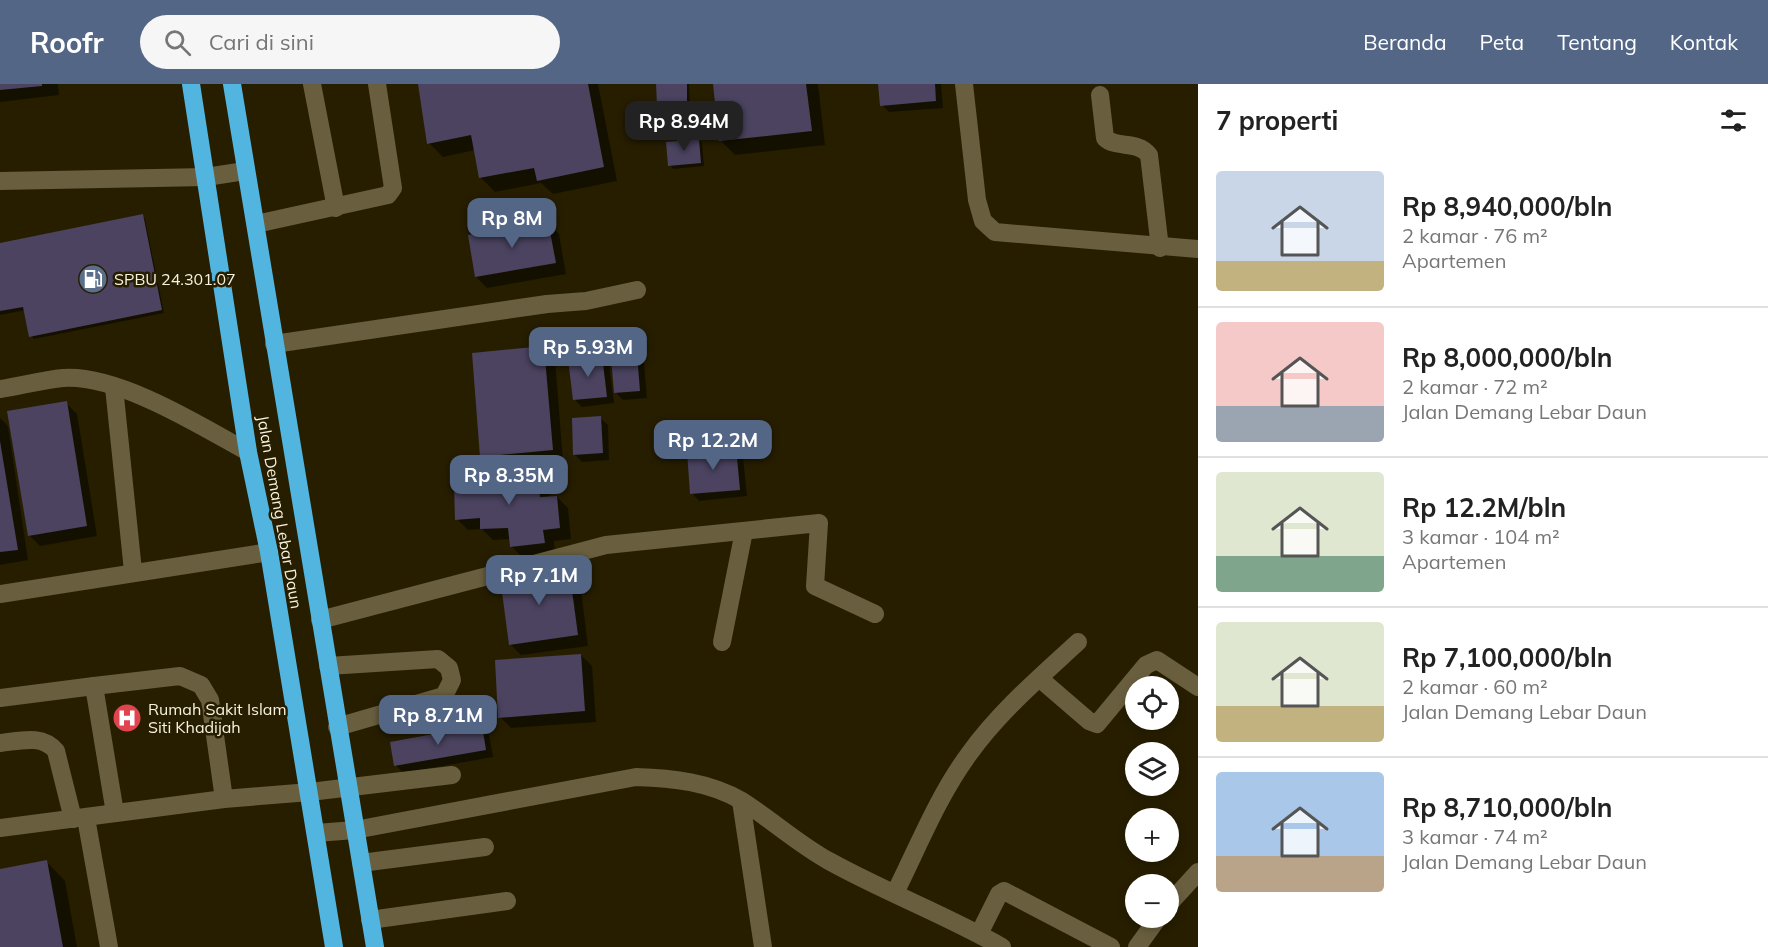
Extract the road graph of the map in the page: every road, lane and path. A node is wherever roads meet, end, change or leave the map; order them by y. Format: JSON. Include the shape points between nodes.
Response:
{"nodes":[{"id":1,"x":191,"y":84,"type":"edge"},
{"id":2,"x":232,"y":84,"type":"edge"},
{"id":3,"x":312,"y":84,"type":"edge"},
{"id":4,"x":377,"y":84,"type":"edge"},
{"id":5,"x":964,"y":84,"type":"edge"},
{"id":6,"x":1101,"y":95,"type":"dead end"},
{"id":7,"x":245,"y":171,"type":"junction"},
{"id":8,"x":206,"y":177,"type":"junction"},
{"id":9,"x":0,"y":182,"type":"edge"},
{"id":10,"x":336,"y":208,"type":"junction"},
{"id":11,"x":256,"y":224,"type":"junction"},
{"id":12,"x":1160,"y":248,"type":"junction"},
{"id":13,"x":1198,"y":249,"type":"edge"},
{"id":14,"x":637,"y":290,"type":"dead end"},
{"id":15,"x":274,"y":344,"type":"junction"},
{"id":16,"x":114,"y":387,"type":"junction"},
{"id":17,"x":0,"y":389,"type":"edge"},
{"id":18,"x":248,"y":452,"type":"junction"},
{"id":19,"x":744,"y":531,"type":"junction"},
{"id":20,"x":268,"y":552,"type":"junction"},
{"id":21,"x":133,"y":571,"type":"junction"},
{"id":22,"x":0,"y":594,"type":"edge"},
{"id":23,"x":875,"y":614,"type":"dead end"},
{"id":24,"x":320,"y":620,"type":"junction"},
{"id":25,"x":722,"y":642,"type":"dead end"},
{"id":26,"x":1078,"y":642,"type":"dead end"},
{"id":27,"x":328,"y":666,"type":"junction"},
{"id":28,"x":1039,"y":678,"type":"junction"},
{"id":29,"x":94,"y":686,"type":"junction"},
{"id":30,"x":1198,"y":687,"type":"edge"},
{"id":31,"x":0,"y":698,"type":"edge"},
{"id":32,"x":337,"y":728,"type":"junction"},
{"id":33,"x":0,"y":743,"type":"edge"},
{"id":34,"x":452,"y":775,"type":"dead end"},
{"id":35,"x":348,"y":787,"type":"junction"},
{"id":36,"x":310,"y":792,"type":"junction"},
{"id":37,"x":224,"y":799,"type":"junction"},
{"id":38,"x":741,"y":801,"type":"junction"},
{"id":39,"x":115,"y":813,"type":"junction"},
{"id":40,"x":79,"y":818,"type":"junction"},
{"id":41,"x":0,"y":828,"type":"edge"},
{"id":42,"x":355,"y":830,"type":"junction"},
{"id":43,"x":316,"y":833,"type":"junction"},
{"id":44,"x":485,"y":847,"type":"dead end"},
{"id":45,"x":361,"y":863,"type":"junction"},
{"id":46,"x":1198,"y":872,"type":"edge"},
{"id":47,"x":895,"y":893,"type":"junction"},
{"id":48,"x":1179,"y":893,"type":"edge"},
{"id":49,"x":507,"y":901,"type":"dead end"},
{"id":50,"x":370,"y":920,"type":"junction"},
{"id":51,"x":1151,"y":928,"type":"edge"},
{"id":52,"x":979,"y":934,"type":"junction"},
{"id":53,"x":109,"y":947,"type":"edge"},
{"id":54,"x":334,"y":947,"type":"edge"},
{"id":55,"x":375,"y":947,"type":"edge"},
{"id":56,"x":763,"y":947,"type":"edge"},
{"id":57,"x":1002,"y":947,"type":"edge"},
{"id":58,"x":1111,"y":947,"type":"edge"},
{"id":59,"x":1137,"y":947,"type":"edge"}],
"edges":[{"from":1,"to":8,"type":"highway","name":"Jalan Demang Lebar Daun"},
{"from":2,"to":7,"type":"highway","name":"Jalan Demang Lebar Daun"},
{"from":3,"to":10,"type":"street"},
{"from":4,"to":10,"type":"street","via":[[393,188],[383,197]]},
{"from":5,"to":12,"type":"street","via":[[977,200],[983,221],[995,232]]},
{"from":6,"to":12,"type":"street","via":[[1105,138],[1138,146],[1149,155]]},
{"from":7,"to":8,"type":"street"},
{"from":7,"to":11,"type":"highway","name":"Jalan Demang Lebar Daun"},
{"from":8,"to":9,"type":"street"},
{"from":8,"to":18,"type":"highway","name":"Jalan Demang Lebar Daun"},
{"from":10,"to":11,"type":"street"},
{"from":11,"to":15,"type":"highway","name":"Jalan Demang Lebar Daun"},
{"from":12,"to":13,"type":"street"},
{"from":14,"to":15,"type":"street","via":[[586,301]]},
{"from":15,"to":24,"type":"highway","name":"Jalan Demang Lebar Daun"},
{"from":16,"to":17,"type":"street","via":[[64,378]]},
{"from":16,"to":18,"type":"street","via":[[188,419]]},
{"from":16,"to":21,"type":"street"},
{"from":18,"to":20,"type":"highway","name":"Jalan Demang Lebar Daun"},
{"from":19,"to":23,"type":"street","via":[[819,523],[815,586]]},
{"from":19,"to":24,"type":"street","via":[[606,545]]},
{"from":19,"to":25,"type":"street"},
{"from":20,"to":21,"type":"street"},
{"from":20,"to":36,"type":"highway","name":"Jalan Demang Lebar Daun"},
{"from":21,"to":22,"type":"street"},
{"from":24,"to":27,"type":"highway","name":"Jalan Demang Lebar Daun"},
{"from":26,"to":28,"type":"street"},
{"from":27,"to":32,"type":"highway","name":"Jalan Demang Lebar Daun"},
{"from":27,"to":32,"type":"street","via":[[438,659],[449,668],[452,680],[444,696]]},
{"from":28,"to":30,"type":"street","via":[[1097,724],[1146,665],[1157,660]]},
{"from":28,"to":47,"type":"street","via":[[968,755]]},
{"from":29,"to":31,"type":"street"},
{"from":29,"to":37,"type":"street","via":[[180,676],[201,685],[210,700]]},
{"from":29,"to":39,"type":"street"},
{"from":32,"to":35,"type":"highway","name":"Jalan Demang Lebar Daun"},
{"from":33,"to":40,"type":"street","via":[[48,742],[56,751]]},
{"from":34,"to":35,"type":"street"},
{"from":35,"to":36,"type":"street"},
{"from":35,"to":42,"type":"highway","name":"Jalan Demang Lebar Daun"},
{"from":36,"to":37,"type":"street"},
{"from":36,"to":43,"type":"highway","name":"Jalan Demang Lebar Daun"},
{"from":37,"to":39,"type":"street"},
{"from":38,"to":42,"type":"street","via":[[696,783],[636,777]]},
{"from":38,"to":47,"type":"street","via":[[829,861]]},
{"from":38,"to":56,"type":"street"},
{"from":39,"to":40,"type":"street"},
{"from":40,"to":41,"type":"street"},
{"from":40,"to":53,"type":"street"},
{"from":42,"to":43,"type":"street"},
{"from":42,"to":45,"type":"highway","name":"Jalan Demang Lebar Daun"},
{"from":43,"to":54,"type":"highway","name":"Jalan Demang Lebar Daun"},
{"from":44,"to":45,"type":"street"},
{"from":45,"to":50,"type":"highway","name":"Jalan Demang Lebar Daun"},
{"from":46,"to":48,"type":"street"},
{"from":47,"to":52,"type":"street"},
{"from":49,"to":50,"type":"street"},
{"from":50,"to":55,"type":"highway","name":"Jalan Demang Lebar Daun"},
{"from":51,"to":59,"type":"street"},
{"from":52,"to":57,"type":"street"},
{"from":52,"to":58,"type":"street","via":[[1004,891]]}]}
